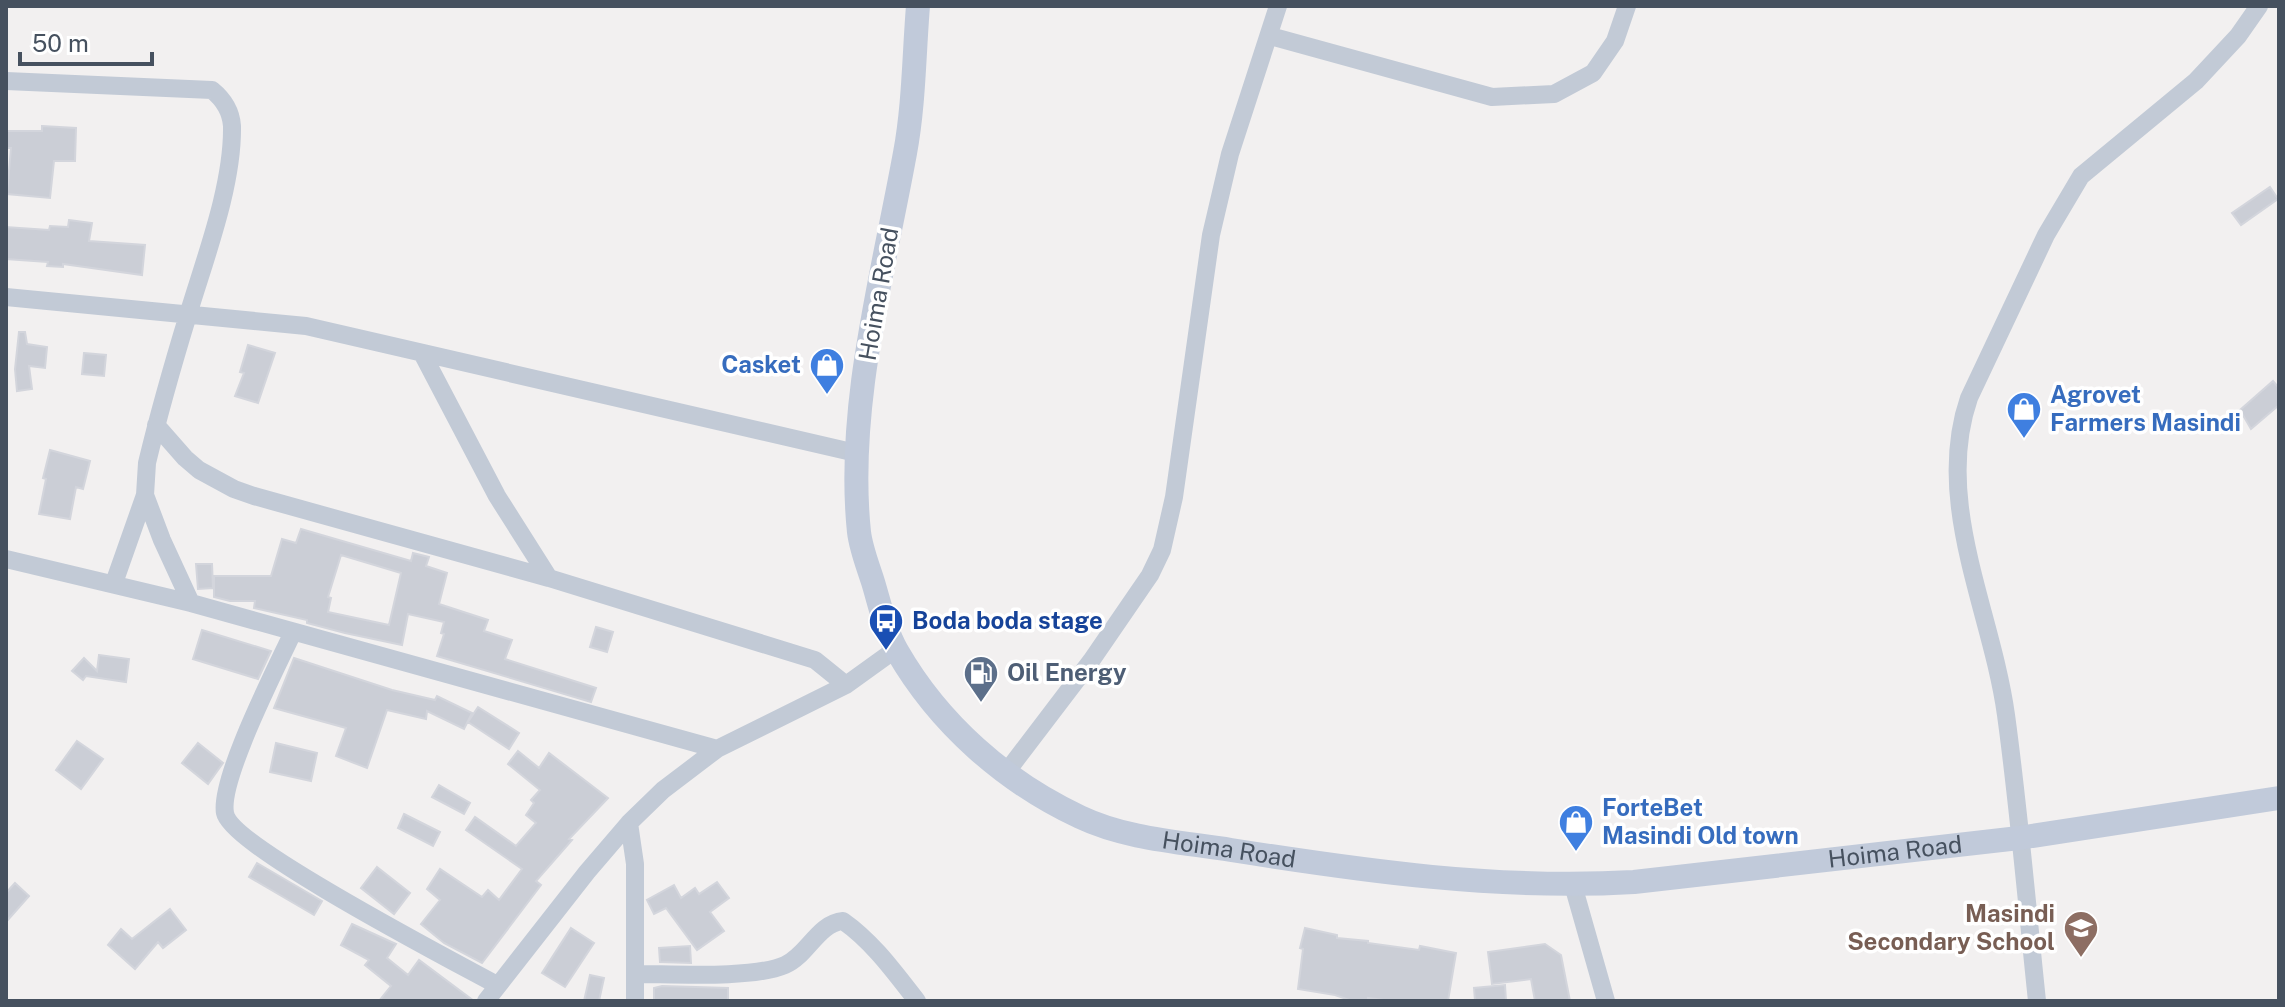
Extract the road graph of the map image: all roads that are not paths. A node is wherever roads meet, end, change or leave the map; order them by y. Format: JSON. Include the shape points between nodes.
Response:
{"nodes":[{"id":1,"x":918,"y":6,"type":"edge"},
{"id":2,"x":1278,"y":6,"type":"edge"},
{"id":3,"x":1627,"y":6,"type":"edge"},
{"id":4,"x":2259,"y":6,"type":"edge"},
{"id":5,"x":1270,"y":36,"type":"junction"},
{"id":6,"x":6,"y":81,"type":"edge"},
{"id":7,"x":6,"y":297,"type":"edge"},
{"id":8,"x":188,"y":315,"type":"junction"},
{"id":9,"x":422,"y":353,"type":"junction"},
{"id":10,"x":156,"y":425,"type":"junction"},
{"id":11,"x":856,"y":453,"type":"junction"},
{"id":12,"x":145,"y":495,"type":"junction"},
{"id":13,"x":6,"y":559,"type":"edge"},
{"id":14,"x":549,"y":578,"type":"junction"},
{"id":15,"x":114,"y":583,"type":"junction"},
{"id":16,"x":191,"y":603,"type":"junction"},
{"id":17,"x":293,"y":632,"type":"junction"},
{"id":18,"x":896,"y":649,"type":"junction"},
{"id":19,"x":846,"y":685,"type":"junction"},
{"id":20,"x":717,"y":749,"type":"junction"},
{"id":21,"x":1005,"y":774,"type":"junction"},
{"id":22,"x":2279,"y":798,"type":"edge"},
{"id":23,"x":629,"y":823,"type":"junction"},
{"id":24,"x":2019,"y":838,"type":"junction"},
{"id":25,"x":1573,"y":885,"type":"junction"},
{"id":26,"x":635,"y":974,"type":"junction"},
{"id":27,"x":497,"y":985,"type":"junction"},
{"id":28,"x":486,"y":1001,"type":"edge"},
{"id":29,"x":635,"y":1001,"type":"edge"},
{"id":30,"x":917,"y":1001,"type":"edge"},
{"id":31,"x":1606,"y":1001,"type":"edge"},
{"id":32,"x":2037,"y":1001,"type":"edge"}],
"edges":[{"from":1,"to":11,"type":"main road","name":"Hoima Road","via":[[906,147],[870,333]]},
{"from":2,"to":5,"type":"street"},
{"from":3,"to":5,"type":"street","via":[[1615,41],[1593,73],[1554,94],[1492,97]]},
{"from":4,"to":24,"type":"street","via":[[2196,81],[2081,176],[2046,235],[1961,421],[1958,484],[2006,712]]},
{"from":5,"to":21,"type":"street","via":[[1230,154],[1211,235],[1162,550],[1099,649]]},
{"from":6,"to":8,"type":"street","via":[[212,90],[224,102],[232,124],[229,157]]},
{"from":7,"to":8,"type":"street"},
{"from":8,"to":9,"type":"street","via":[[306,326]]},
{"from":8,"to":10,"type":"street"},
{"from":9,"to":11,"type":"street"},
{"from":9,"to":14,"type":"street","via":[[497,496]]},
{"from":10,"to":12,"type":"street"},
{"from":10,"to":14,"type":"street","via":[[199,470],[234,489]]},
{"from":11,"to":18,"type":"main road","name":"Hoima Road","via":[[859,536]]},
{"from":12,"to":15,"type":"street"},
{"from":12,"to":16,"type":"street"},
{"from":13,"to":15,"type":"street"},
{"from":14,"to":19,"type":"street","via":[[815,660]]},
{"from":15,"to":16,"type":"street"},
{"from":16,"to":17,"type":"street"},
{"from":17,"to":20,"type":"street"},
{"from":17,"to":27,"type":"street","via":[[242,743],[226,799],[228,820],[283,862],[377,920]]},
{"from":18,"to":19,"type":"street"},
{"from":18,"to":21,"type":"main road","name":"Hoima Road","via":[[932,701]]},
{"from":19,"to":20,"type":"street"},
{"from":20,"to":23,"type":"street"},
{"from":21,"to":25,"type":"main road","name":"Hoima Road","via":[[1083,819],[1151,838],[1354,870],[1469,882]]},
{"from":22,"to":24,"type":"main road","name":"Hoima Road"},
{"from":23,"to":26,"type":"street","via":[[635,864]]},
{"from":23,"to":27,"type":"street"},
{"from":24,"to":25,"type":"main road","name":"Hoima Road"},
{"from":24,"to":32,"type":"street"},
{"from":25,"to":31,"type":"street"},
{"from":26,"to":29,"type":"street"},
{"from":26,"to":30,"type":"street","via":[[753,972],[783,966],[831,923],[843,921],[885,960]]},
{"from":27,"to":28,"type":"street"}]}
